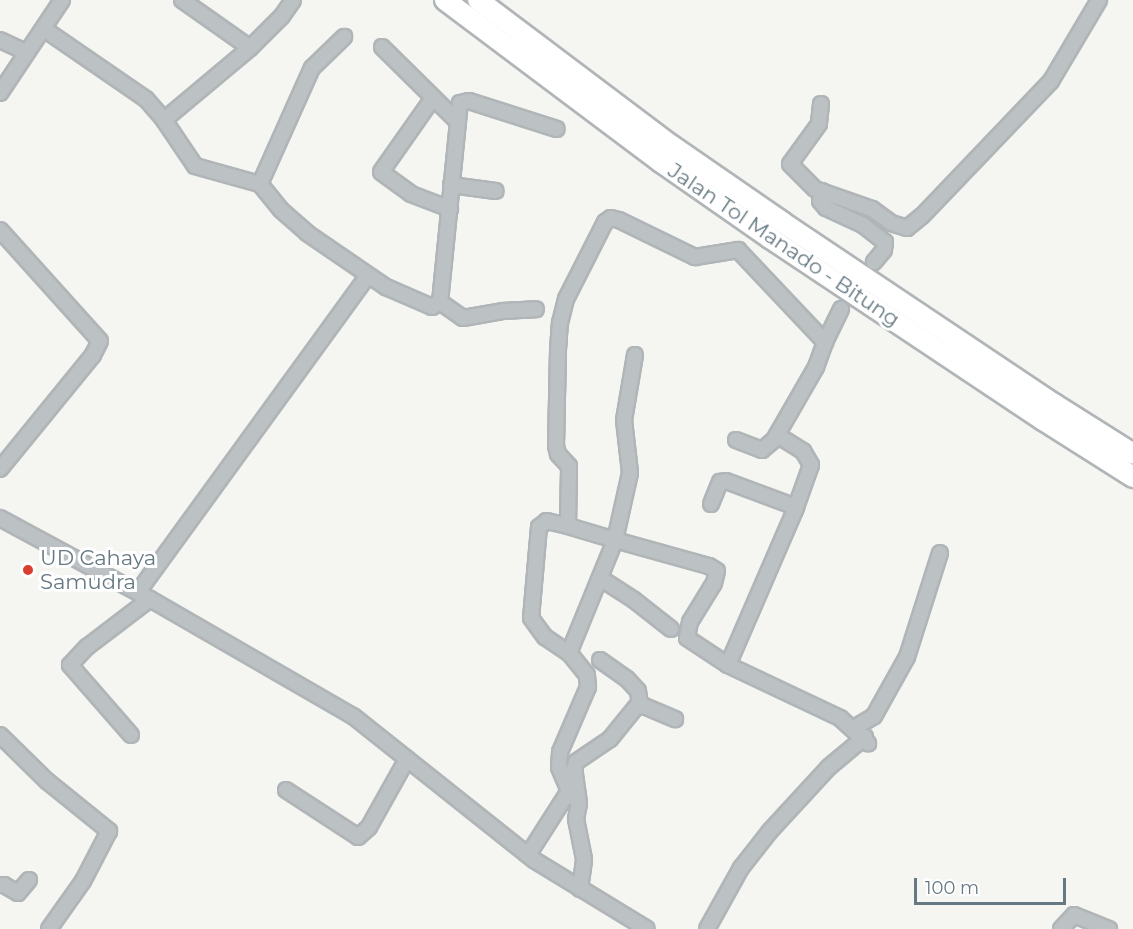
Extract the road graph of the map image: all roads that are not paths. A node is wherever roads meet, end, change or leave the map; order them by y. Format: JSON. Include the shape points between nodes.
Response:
{"nodes":[{"id":1,"x":62,"y":0,"type":"edge"},
{"id":2,"x":182,"y":0,"type":"edge"},
{"id":3,"x":293,"y":0,"type":"edge"},
{"id":4,"x":445,"y":0,"type":"edge"},
{"id":5,"x":478,"y":0,"type":"edge"},
{"id":6,"x":1099,"y":0,"type":"edge"},
{"id":7,"x":44,"y":29,"type":"junction"},
{"id":8,"x":344,"y":37,"type":"dead end"},
{"id":9,"x":0,"y":40,"type":"edge"},
{"id":10,"x":382,"y":47,"type":"dead end"},
{"id":11,"x":250,"y":48,"type":"junction"},
{"id":12,"x":26,"y":52,"type":"junction"},
{"id":13,"x":0,"y":93,"type":"edge"},
{"id":14,"x":433,"y":98,"type":"junction"},
{"id":15,"x":821,"y":104,"type":"dead end"},
{"id":16,"x":164,"y":120,"type":"junction"},
{"id":17,"x":456,"y":120,"type":"junction"},
{"id":18,"x":556,"y":129,"type":"dead end"},
{"id":19,"x":260,"y":184,"type":"junction"},
{"id":20,"x":452,"y":185,"type":"junction"},
{"id":21,"x":496,"y":191,"type":"dead end"},
{"id":22,"x":822,"y":191,"type":"junction"},
{"id":23,"x":450,"y":209,"type":"junction"},
{"id":24,"x":0,"y":230,"type":"edge"},
{"id":25,"x":874,"y":262,"type":"dead end"},
{"id":26,"x":368,"y":276,"type":"junction"},
{"id":27,"x":440,"y":302,"type":"junction"},
{"id":28,"x":536,"y":309,"type":"dead end"},
{"id":29,"x":841,"y":309,"type":"dead end"},
{"id":30,"x":825,"y":342,"type":"junction"},
{"id":31,"x":635,"y":355,"type":"dead end"},
{"id":32,"x":777,"y":435,"type":"junction"},
{"id":33,"x":736,"y":440,"type":"dead end"},
{"id":34,"x":1133,"y":454,"type":"edge"},
{"id":35,"x":0,"y":469,"type":"edge"},
{"id":36,"x":1133,"y":477,"type":"edge"},
{"id":37,"x":711,"y":504,"type":"dead end"},
{"id":38,"x":796,"y":507,"type":"junction"},
{"id":39,"x":0,"y":518,"type":"edge"},
{"id":40,"x":568,"y":526,"type":"junction"},
{"id":41,"x":615,"y":540,"type":"junction"},
{"id":42,"x":940,"y":553,"type":"dead end"},
{"id":43,"x":600,"y":578,"type":"junction"},
{"id":44,"x":144,"y":596,"type":"junction"},
{"id":45,"x":671,"y":629,"type":"dead end"},
{"id":46,"x":569,"y":653,"type":"junction"},
{"id":47,"x":600,"y":660,"type":"dead end"},
{"id":48,"x":728,"y":665,"type":"junction"},
{"id":49,"x":640,"y":705,"type":"junction"},
{"id":50,"x":675,"y":720,"type":"dead end"},
{"id":51,"x":0,"y":735,"type":"edge"},
{"id":52,"x":131,"y":735,"type":"dead end"},
{"id":53,"x":862,"y":736,"type":"junction"},
{"id":54,"x":407,"y":759,"type":"junction"},
{"id":55,"x":286,"y":790,"type":"dead end"},
{"id":56,"x":569,"y":791,"type":"junction"},
{"id":57,"x":579,"y":803,"type":"junction"},
{"id":58,"x":528,"y":855,"type":"junction"},
{"id":59,"x":29,"y":880,"type":"dead end"},
{"id":60,"x":0,"y":885,"type":"edge"},
{"id":61,"x":580,"y":889,"type":"junction"},
{"id":62,"x":49,"y":929,"type":"edge"},
{"id":63,"x":647,"y":929,"type":"edge"},
{"id":64,"x":707,"y":929,"type":"edge"},
{"id":65,"x":1061,"y":929,"type":"edge"},
{"id":66,"x":1110,"y":929,"type":"edge"}],
"edges":[{"from":1,"to":7,"type":"street"},
{"from":2,"to":11,"type":"street"},
{"from":3,"to":11,"type":"street"},
{"from":4,"to":36,"type":"highway","name":"Jalan Tol Manado - Bitung","via":[[761,231]]},
{"from":5,"to":34,"type":"highway","name":"Jalan Tol Manado - Bitung","via":[[672,146]]},
{"from":6,"to":22,"type":"street","via":[[1051,81],[907,228],[891,223],[872,209]]},
{"from":7,"to":12,"type":"street"},
{"from":7,"to":16,"type":"street","via":[[146,99]]},
{"from":8,"to":19,"type":"street","via":[[312,68]]},
{"from":9,"to":12,"type":"street"},
{"from":10,"to":14,"type":"street"},
{"from":11,"to":16,"type":"street"},
{"from":12,"to":13,"type":"street"},
{"from":14,"to":17,"type":"street"},
{"from":14,"to":23,"type":"street","via":[[381,172],[411,194]]},
{"from":15,"to":22,"type":"street","via":[[819,123],[790,164]]},
{"from":16,"to":19,"type":"street","via":[[195,166]]},
{"from":17,"to":18,"type":"street","via":[[463,100]]},
{"from":17,"to":20,"type":"street"},
{"from":19,"to":26,"type":"street","via":[[293,222]]},
{"from":20,"to":21,"type":"street"},
{"from":20,"to":23,"type":"street"},
{"from":22,"to":25,"type":"street","via":[[820,201],[825,208],[863,225],[885,242]]},
{"from":23,"to":27,"type":"street"},
{"from":24,"to":35,"type":"street","via":[[100,341],[93,355]]},
{"from":26,"to":27,"type":"street","via":[[432,308]]},
{"from":26,"to":44,"type":"street"},
{"from":27,"to":28,"type":"street","via":[[463,318]]},
{"from":29,"to":30,"type":"street"},
{"from":30,"to":32,"type":"street","via":[[816,367]]},
{"from":30,"to":40,"type":"street","via":[[738,250],[695,257],[611,218],[566,299],[560,323],[556,446],[569,466]]},
{"from":31,"to":41,"type":"street","via":[[624,420],[630,473]]},
{"from":32,"to":33,"type":"street","via":[[762,450]]},
{"from":32,"to":38,"type":"street","via":[[810,459]]},
{"from":37,"to":38,"type":"street","via":[[720,482],[726,481]]},
{"from":38,"to":48,"type":"street"},
{"from":39,"to":44,"type":"street"},
{"from":40,"to":41,"type":"street"},
{"from":40,"to":46,"type":"street","via":[[547,521],[539,527],[531,618],[545,637]]},
{"from":41,"to":43,"type":"street"},
{"from":41,"to":48,"type":"street","via":[[717,571],[690,622],[687,638]]},
{"from":42,"to":53,"type":"street","via":[[907,657]]},
{"from":43,"to":45,"type":"street"},
{"from":43,"to":46,"type":"street"},
{"from":44,"to":52,"type":"street","via":[[70,664]]},
{"from":44,"to":54,"type":"street","via":[[352,716]]},
{"from":46,"to":56,"type":"street","via":[[587,675],[588,687],[560,752],[559,767]]},
{"from":47,"to":49,"type":"street","via":[[638,692]]},
{"from":48,"to":53,"type":"street","via":[[823,709]]},
{"from":49,"to":50,"type":"street"},
{"from":49,"to":57,"type":"street","via":[[602,746],[576,762]]},
{"from":51,"to":62,"type":"street","via":[[47,781],[109,831],[82,881]]},
{"from":53,"to":64,"type":"street","via":[[770,831],[741,868]]},
{"from":54,"to":55,"type":"street","via":[[369,827],[358,837]]},
{"from":54,"to":58,"type":"street"},
{"from":56,"to":57,"type":"street"},
{"from":56,"to":58,"type":"street"},
{"from":57,"to":61,"type":"street","via":[[576,819],[584,859]]},
{"from":58,"to":61,"type":"street"},
{"from":59,"to":60,"type":"street","via":[[18,893]]},
{"from":61,"to":63,"type":"street"},
{"from":65,"to":66,"type":"street","via":[[1074,915]]}]}
